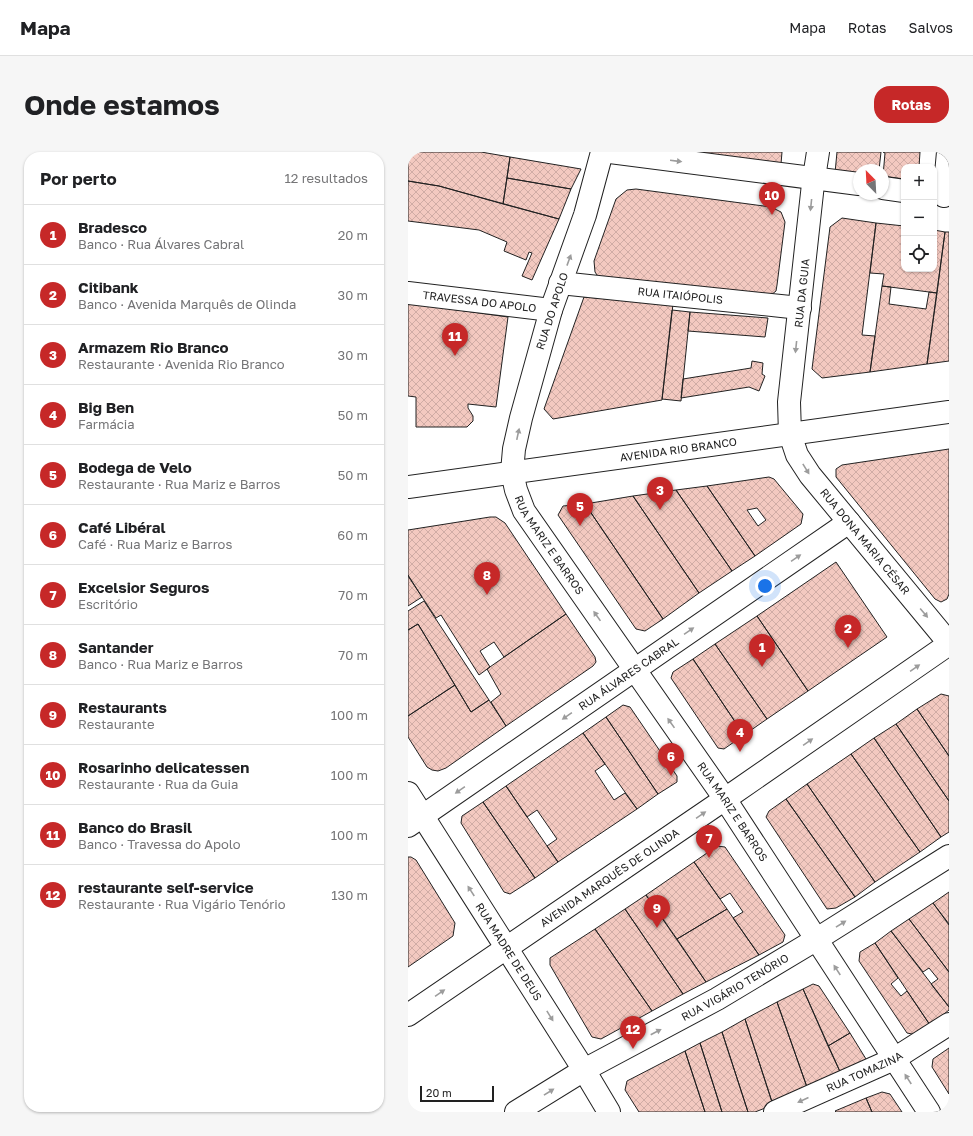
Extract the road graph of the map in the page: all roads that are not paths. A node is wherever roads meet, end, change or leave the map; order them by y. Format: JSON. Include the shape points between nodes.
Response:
{"nodes":[{"id":1,"x":602,"y":152,"type":"edge"},
{"id":2,"x":610,"y":152,"type":"edge"},
{"id":3,"x":818,"y":152,"type":"edge"},
{"id":4,"x":948,"y":152,"type":"edge"},
{"id":5,"x":814,"y":178,"type":"junction"},
{"id":6,"x":853,"y":183,"type":"edge"},
{"id":7,"x":889,"y":189,"type":"edge"},
{"id":8,"x":901,"y":191,"type":"edge"},
{"id":9,"x":942,"y":196,"type":"edge"},
{"id":10,"x":560,"y":284,"type":"junction"},
{"id":11,"x":408,"y":293,"type":"edge"},
{"id":12,"x":800,"y":308,"type":"junction"},
{"id":13,"x":551,"y":310,"type":"junction"},
{"id":14,"x":949,"y":412,"type":"edge"},
{"id":15,"x":790,"y":434,"type":"junction"},
{"id":16,"x":512,"y":472,"type":"junction"},
{"id":17,"x":408,"y":487,"type":"edge"},
{"id":18,"x":849,"y":522,"type":"junction"},
{"id":19,"x":949,"y":644,"type":"edge"},
{"id":20,"x":633,"y":669,"type":"junction"},
{"id":21,"x":408,"y":792,"type":"edge"},
{"id":22,"x":725,"y":799,"type":"junction"},
{"id":23,"x":415,"y":821,"type":"edge"},
{"id":24,"x":949,"y":856,"type":"edge"},
{"id":25,"x":817,"y":939,"type":"junction"},
{"id":26,"x":507,"y":948,"type":"junction"},
{"id":27,"x":408,"y":1015,"type":"edge"},
{"id":28,"x":949,"y":1024,"type":"edge"},
{"id":29,"x":894,"y":1059,"type":"junction"},
{"id":30,"x":584,"y":1070,"type":"junction"},
{"id":31,"x":516,"y":1112,"type":"edge"},
{"id":32,"x":609,"y":1112,"type":"edge"},
{"id":33,"x":775,"y":1112,"type":"edge"},
{"id":34,"x":929,"y":1112,"type":"edge"}],
"edges":[{"from":10,"to":1,"type":"street","name":"RUA DO APOLO","one_way":true,"via":[[585,215]]},
{"from":2,"to":5,"type":"street","one_way":true},
{"from":3,"to":5,"type":"street","name":"RUA DA GUIA"},
{"from":4,"to":9,"type":"street"},
{"from":5,"to":6,"type":"street"},
{"from":5,"to":12,"type":"street","name":"RUA DA GUIA","one_way":true},
{"from":7,"to":8,"type":"street"},
{"from":10,"to":12,"type":"street","name":"RUA ITAIÓPOLIS"},
{"from":10,"to":13,"type":"street","name":"RUA DO APOLO"},
{"from":11,"to":13,"type":"street","name":"TRAVESSA DO APOLO"},
{"from":12,"to":15,"type":"street","name":"RUA DA GUIA","one_way":true,"via":[[789,402]]},
{"from":16,"to":13,"type":"street","name":"RUA DO APOLO","one_way":true,"via":[[521,418]]},
{"from":14,"to":15,"type":"street","name":"AVENIDA RIO BRANCO"},
{"from":15,"to":16,"type":"street","name":"AVENIDA RIO BRANCO"},
{"from":15,"to":18,"type":"street","name":"RUA DONA MARIA CÉSAR","one_way":true,"via":[[797,455],[810,475]]},
{"from":16,"to":17,"type":"street","name":"AVENIDA RIO BRANCO"},
{"from":20,"to":16,"type":"street","name":"RUA MARIZ E BARROS","one_way":true,"via":[[524,511]]},
{"from":18,"to":19,"type":"street","name":"RUA DONA MARIA CÉSAR","one_way":true},
{"from":20,"to":18,"type":"street","name":"RUA ÁLVARES CABRAL","one_way":true},
{"from":22,"to":19,"type":"street","name":"AVENIDA MARQUÊS DE OLINDA","one_way":true},
{"from":22,"to":20,"type":"street","name":"RUA MARIZ E BARROS","one_way":true},
{"from":20,"to":23,"type":"street","name":"RUA ÁLVARES CABRAL","one_way":true},
{"from":21,"to":23,"type":"street","name":"RUA MADRE DE DEUS"},
{"from":22,"to":25,"type":"street","name":"RUA MARIZ E BARROS"},
{"from":26,"to":22,"type":"street","name":"AVENIDA MARQUÊS DE OLINDA","one_way":true},
{"from":26,"to":23,"type":"street","name":"RUA MADRE DE DEUS","one_way":true},
{"from":25,"to":24,"type":"street","name":"RUA VIGÁRIO TENÓRIO","one_way":true},
{"from":29,"to":25,"type":"street","name":"RUA MARIZ E BARROS","one_way":true},
{"from":30,"to":25,"type":"street","name":"RUA VIGÁRIO TENÓRIO","one_way":true,"via":[[716,999]]},
{"from":27,"to":26,"type":"street","name":"AVENIDA MARQUÊS DE OLINDA","one_way":true},
{"from":26,"to":30,"type":"street","name":"RUA MADRE DE DEUS","one_way":true},
{"from":28,"to":29,"type":"street","name":"RUA TOMAZINA"},
{"from":29,"to":33,"type":"street","name":"RUA TOMAZINA","one_way":true},
{"from":34,"to":29,"type":"street","name":"RUA MARIZ E BARROS","one_way":true},
{"from":31,"to":30,"type":"street","name":"RUA VIGÁRIO TENÓRIO","one_way":true},
{"from":30,"to":32,"type":"street","name":"RUA MADRE DE DEUS"}]}
